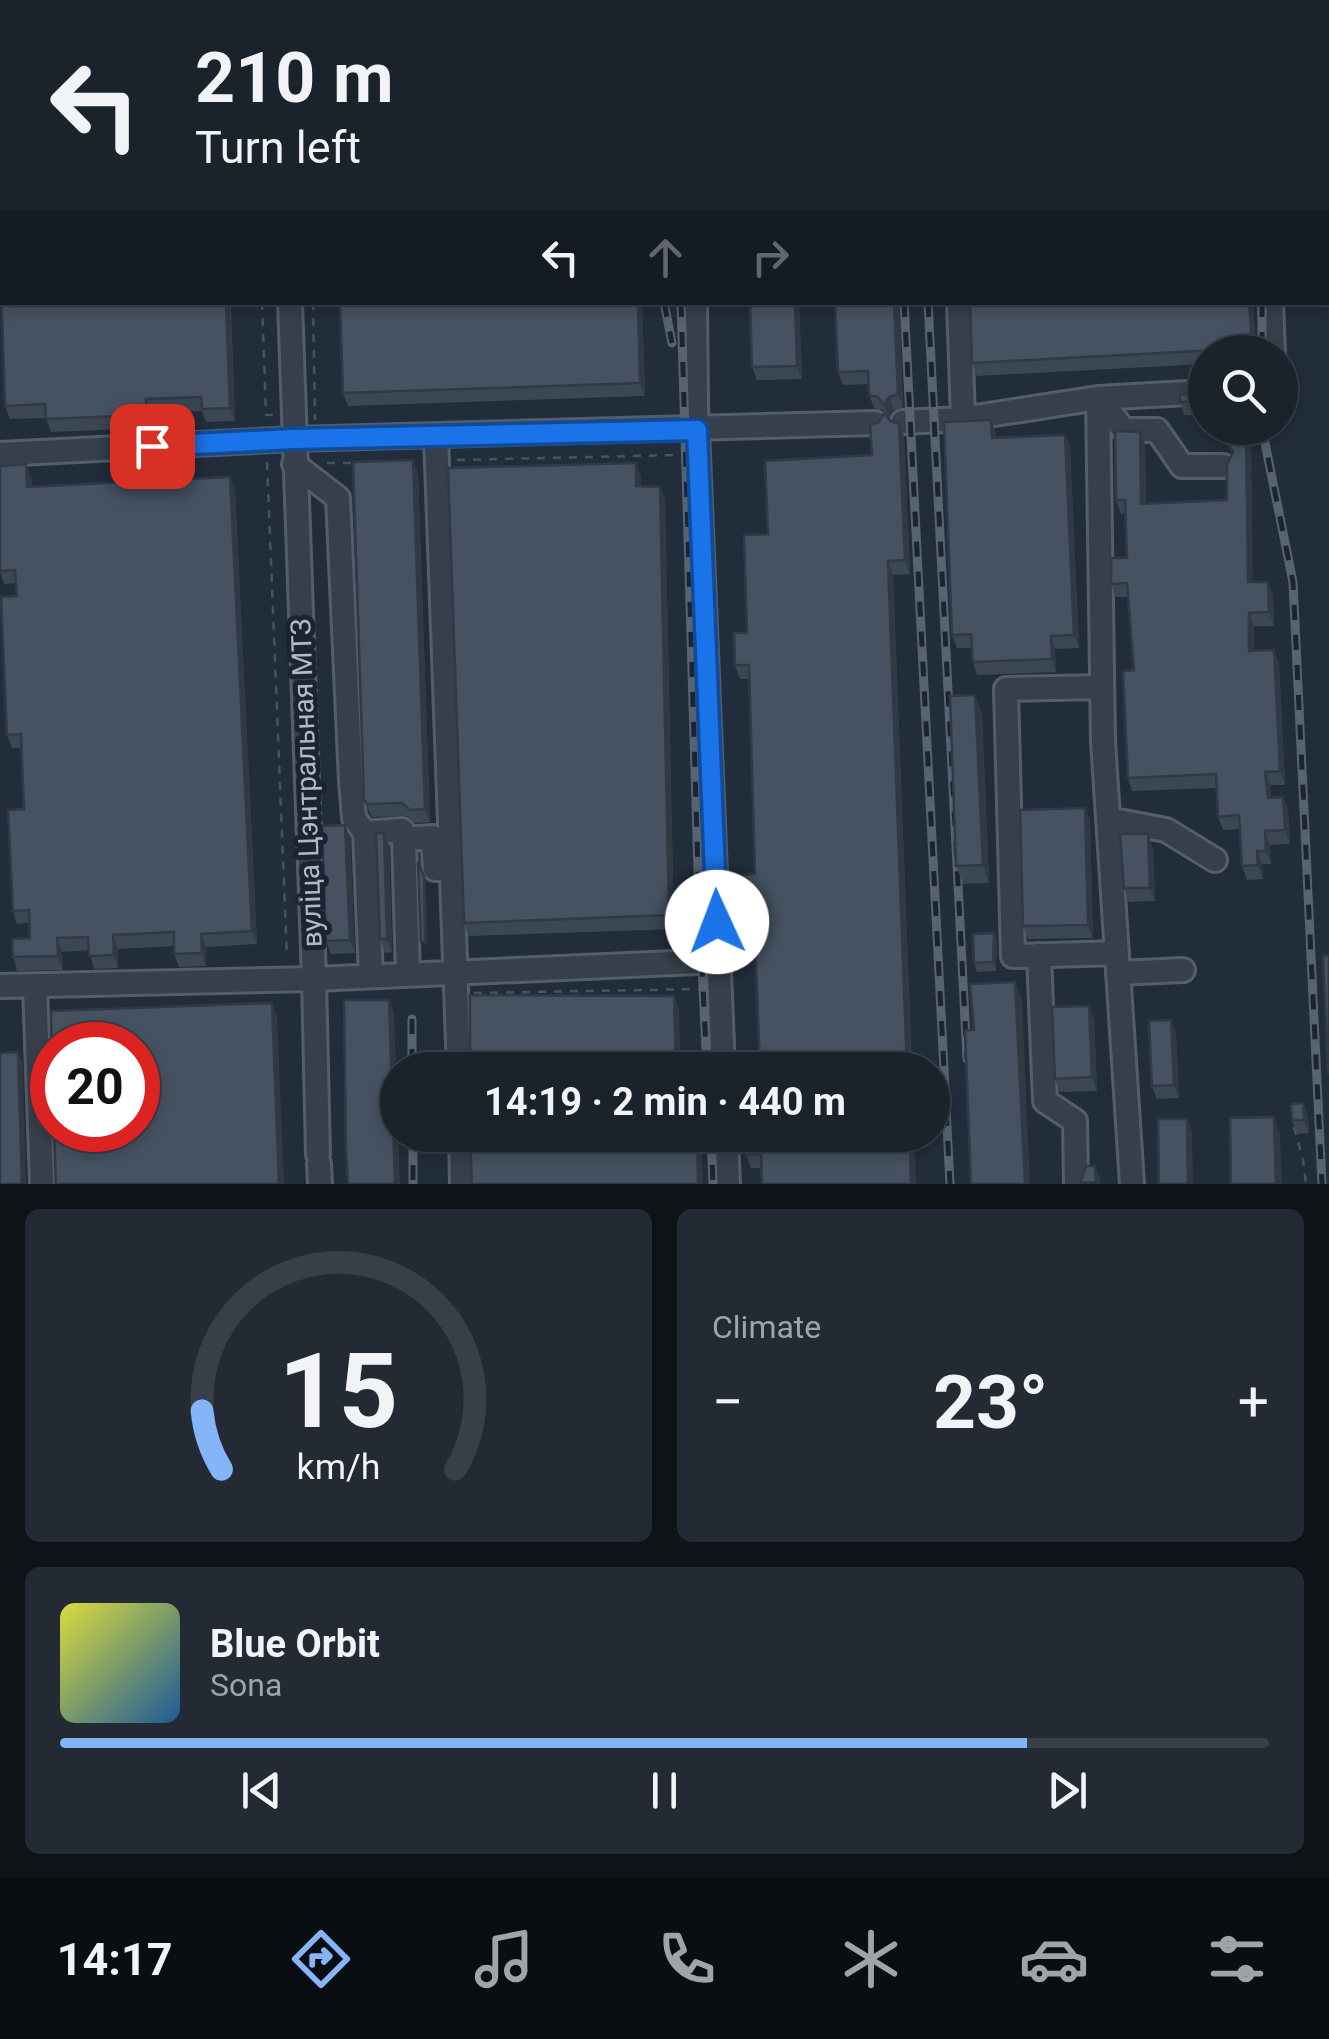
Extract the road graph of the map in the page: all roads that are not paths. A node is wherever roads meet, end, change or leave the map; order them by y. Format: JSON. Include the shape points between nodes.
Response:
{"nodes":[{"id":1,"x":290,"y":305,"type":"edge"},
{"id":2,"x":695,"y":305,"type":"edge"},
{"id":3,"x":959,"y":305,"type":"edge"},
{"id":4,"x":1271,"y":305,"type":"edge"},
{"id":5,"x":1272,"y":335,"type":"edge"},
{"id":6,"x":1188,"y":393,"type":"edge"},
{"id":7,"x":1098,"y":398,"type":"junction"},
{"id":8,"x":963,"y":419,"type":"junction"},
{"id":9,"x":903,"y":422,"type":"edge"},
{"id":10,"x":874,"y":423,"type":"edge"},
{"id":11,"x":697,"y":430,"type":"junction"},
{"id":12,"x":436,"y":436,"type":"junction"},
{"id":13,"x":305,"y":438,"type":"junction"},
{"id":14,"x":0,"y":454,"type":"edge"},
{"id":15,"x":294,"y":464,"type":"junction"},
{"id":16,"x":1223,"y":466,"type":"edge"},
{"id":17,"x":1102,"y":687,"type":"junction"},
{"id":18,"x":1108,"y":819,"type":"junction"},
{"id":19,"x":365,"y":833,"type":"junction"},
{"id":20,"x":404,"y":839,"type":"junction"},
{"id":21,"x":1214,"y":860,"type":"dead end"},
{"id":22,"x":453,"y":869,"type":"junction"},
{"id":23,"x":1040,"y":955,"type":"junction"},
{"id":24,"x":719,"y":961,"type":"junction"},
{"id":25,"x":1118,"y":963,"type":"junction"},
{"id":26,"x":1183,"y":970,"type":"dead end"},
{"id":27,"x":457,"y":972,"type":"junction"},
{"id":28,"x":408,"y":974,"type":"junction"},
{"id":29,"x":370,"y":976,"type":"junction"},
{"id":30,"x":314,"y":978,"type":"junction"},
{"id":31,"x":35,"y":985,"type":"junction"},
{"id":32,"x":0,"y":986,"type":"edge"},
{"id":33,"x":459,"y":1052,"type":"edge"},
{"id":34,"x":722,"y":1052,"type":"edge"},
{"id":35,"x":461,"y":1152,"type":"edge"},
{"id":36,"x":727,"y":1152,"type":"edge"},
{"id":37,"x":319,"y":1168,"type":"edge"},
{"id":38,"x":42,"y":1184,"type":"edge"},
{"id":39,"x":462,"y":1184,"type":"edge"},
{"id":40,"x":728,"y":1184,"type":"edge"},
{"id":41,"x":1076,"y":1184,"type":"edge"},
{"id":42,"x":1132,"y":1184,"type":"edge"}],
"edges":[{"from":1,"to":13,"type":"lane","name":"вуліца Цэнтральная МТЗ"},
{"from":2,"to":11,"type":"lane"},
{"from":3,"to":8,"type":"lane"},
{"from":4,"to":5,"type":"lane"},
{"from":6,"to":7,"type":"lane"},
{"from":7,"to":8,"type":"lane"},
{"from":7,"to":16,"type":"lane","via":[[1124,430],[1158,430],[1182,466]]},
{"from":7,"to":17,"type":"lane"},
{"from":8,"to":9,"type":"lane"},
{"from":10,"to":11,"type":"lane"},
{"from":11,"to":12,"type":"lane"},
{"from":11,"to":24,"type":"lane"},
{"from":12,"to":13,"type":"lane"},
{"from":12,"to":22,"type":"lane"},
{"from":13,"to":14,"type":"lane"},
{"from":13,"to":15,"type":"lane","name":"вуліца Цэнтральная МТЗ"},
{"from":15,"to":19,"type":"lane","via":[[338,498],[351,781],[354,818]]},
{"from":15,"to":30,"type":"lane","name":"вуліца Цэнтральная МТЗ"},
{"from":17,"to":18,"type":"lane"},
{"from":17,"to":23,"type":"lane","via":[[1006,689],[1013,956]]},
{"from":18,"to":21,"type":"lane","via":[[1166,830]]},
{"from":18,"to":25,"type":"lane"},
{"from":19,"to":20,"type":"lane","via":[[402,830]]},
{"from":19,"to":29,"type":"lane"},
{"from":20,"to":22,"type":"lane","via":[[434,837],[435,869]]},
{"from":20,"to":28,"type":"lane"},
{"from":22,"to":27,"type":"lane"},
{"from":23,"to":25,"type":"lane"},
{"from":23,"to":41,"type":"lane","via":[[1044,1101],[1075,1121]]},
{"from":24,"to":27,"type":"lane","name":"вуліца Цэнтральная МТЗ"},
{"from":24,"to":34,"type":"lane"},
{"from":25,"to":26,"type":"lane"},
{"from":25,"to":42,"type":"lane"},
{"from":27,"to":28,"type":"lane","name":"вуліца Цэнтральная МТЗ"},
{"from":27,"to":33,"type":"lane"},
{"from":28,"to":29,"type":"lane","name":"вуліца Цэнтральная МТЗ"},
{"from":29,"to":30,"type":"lane","name":"вуліца Цэнтральная МТЗ"},
{"from":30,"to":31,"type":"lane"},
{"from":30,"to":37,"type":"lane"},
{"from":31,"to":32,"type":"lane"},
{"from":31,"to":38,"type":"lane"},
{"from":35,"to":39,"type":"lane"},
{"from":36,"to":40,"type":"lane"}]}
